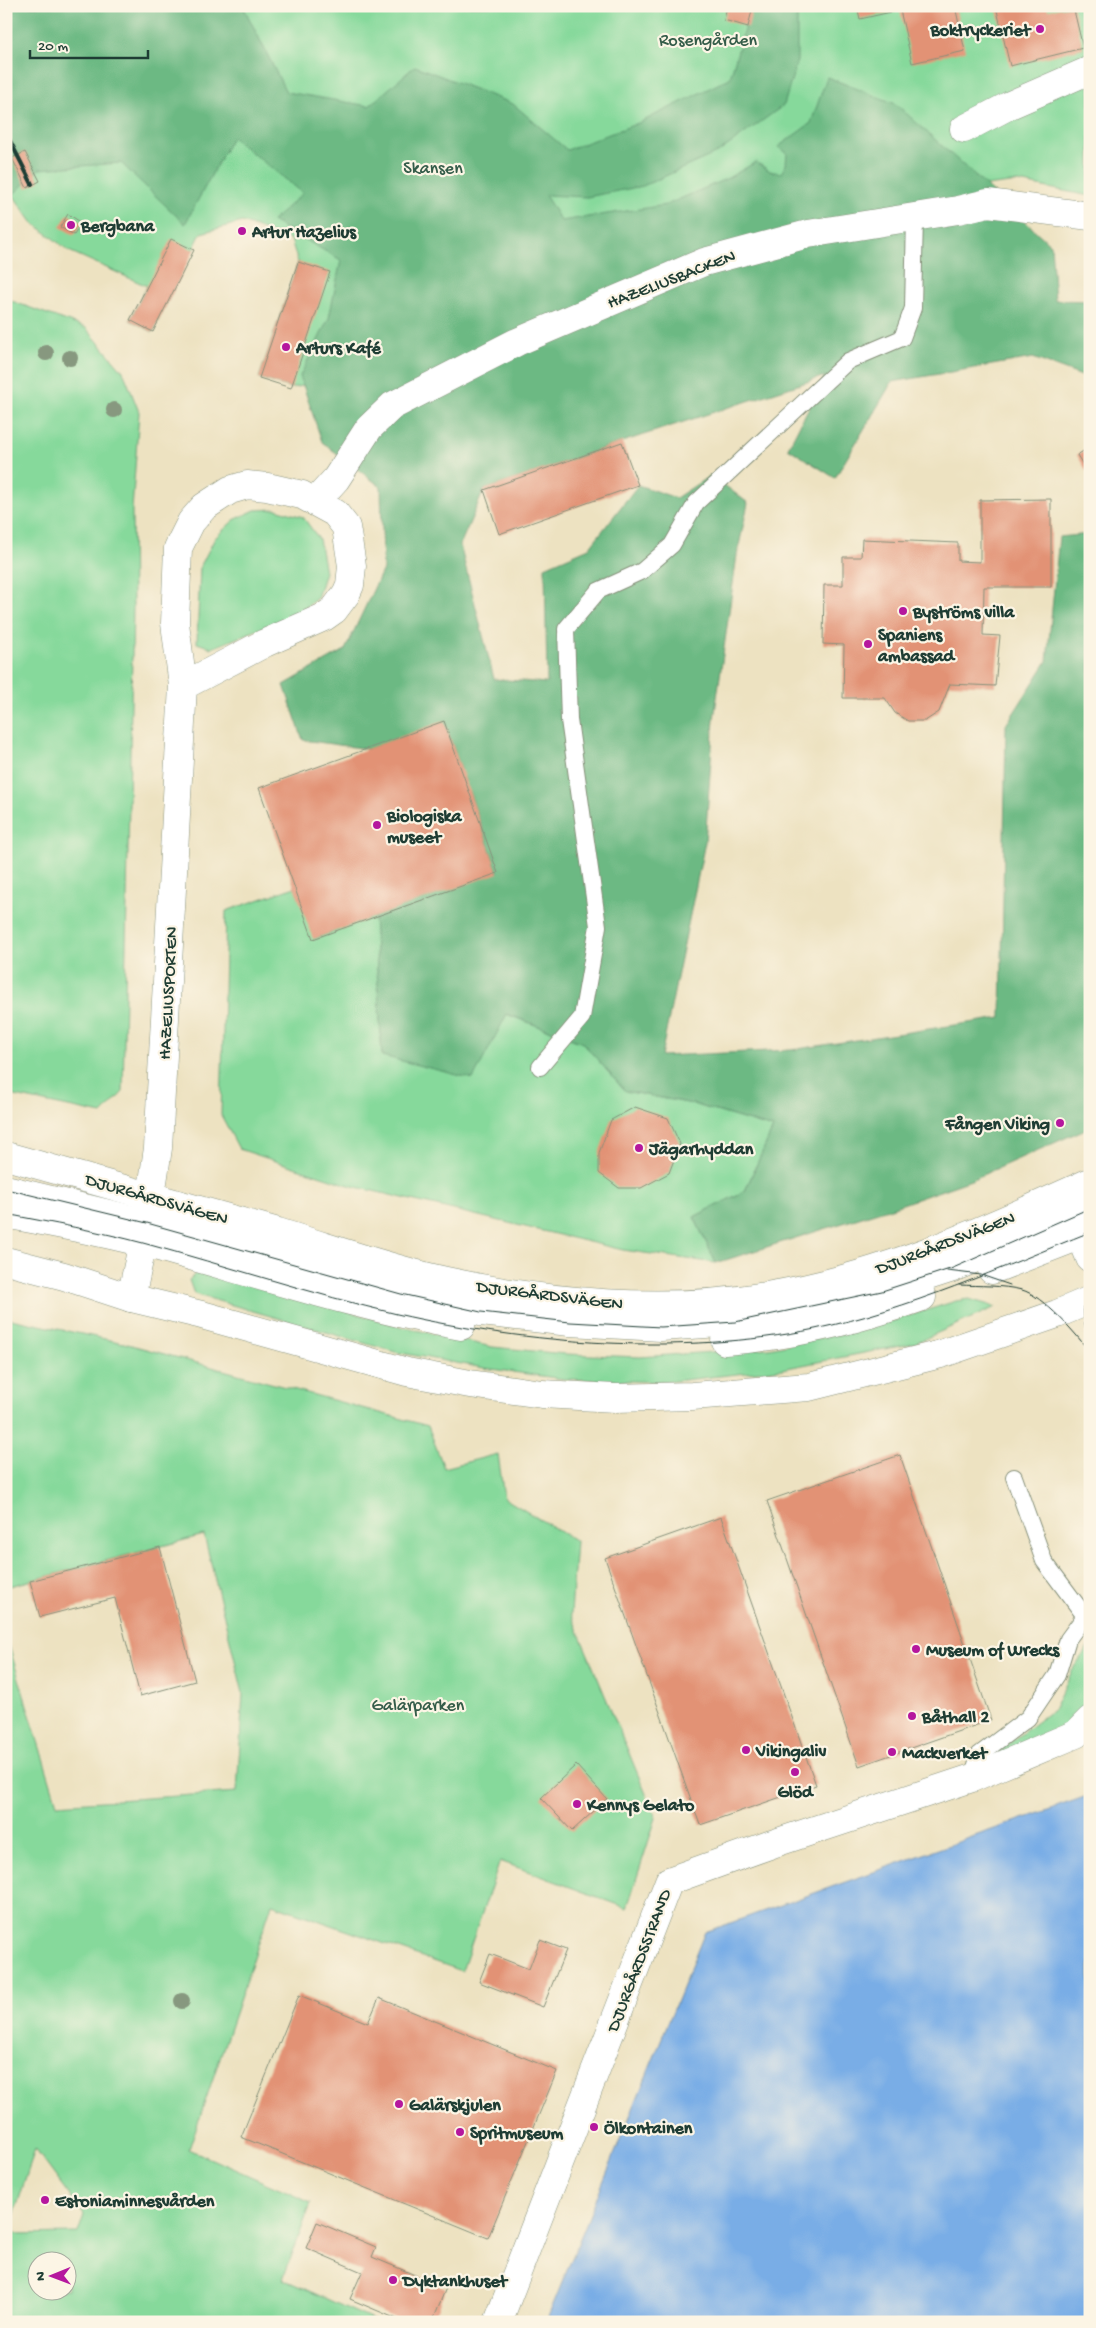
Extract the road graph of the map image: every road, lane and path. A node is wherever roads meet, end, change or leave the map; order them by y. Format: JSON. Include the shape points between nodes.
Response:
{"nodes":[{"id":1,"x":1090,"y":70,"type":"edge"},
{"id":2,"x":964,"y":129,"type":"dead end"},
{"id":3,"x":1090,"y":216,"type":"edge"},
{"id":4,"x":914,"y":217,"type":"junction"},
{"id":5,"x":316,"y":501,"type":"junction"},
{"id":6,"x":183,"y":686,"type":"junction"},
{"id":7,"x":540,"y":1067,"type":"dead end"},
{"id":8,"x":6,"y":1156,"type":"edge"},
{"id":9,"x":1090,"y":1182,"type":"edge"},
{"id":10,"x":6,"y":1189,"type":"edge"},
{"id":11,"x":151,"y":1196,"type":"junction"},
{"id":12,"x":6,"y":1214,"type":"edge"},
{"id":13,"x":1081,"y":1224,"type":"edge"},
{"id":14,"x":144,"y":1233,"type":"junction"},
{"id":15,"x":6,"y":1262,"type":"edge"},
{"id":16,"x":131,"y":1298,"type":"junction"},
{"id":17,"x":1090,"y":1300,"type":"edge"},
{"id":18,"x":1014,"y":1477,"type":"dead end"},
{"id":19,"x":1087,"y":1615,"type":"edge"},
{"id":20,"x":1090,"y":1720,"type":"edge"},
{"id":21,"x":972,"y":1778,"type":"junction"},
{"id":22,"x":498,"y":2322,"type":"edge"}],
"edges":[{"from":1,"to":2,"type":"street"},
{"from":3,"to":4,"type":"street","name":"HAZELIUSBACKEN","via":[[988,203]]},
{"from":4,"to":5,"type":"street","name":"HAZELIUSBACKEN","via":[[808,234],[704,262],[517,342],[392,406],[369,428],[336,479]]},
{"from":4,"to":7,"type":"lane","via":[[913,308],[902,338],[848,361],[696,503],[672,545],[642,570],[598,591],[566,629],[569,720],[598,926],[582,1018]]},
{"from":5,"to":6,"type":"street","name":"HAZELIUSPORTEN","via":[[336,513],[348,535],[352,576],[341,602],[324,617],[265,643]]},
{"from":5,"to":6,"type":"street","name":"HAZELIUSPORTEN","via":[[285,490],[247,485],[217,497],[191,522],[178,548],[175,623]]},
{"from":6,"to":11,"type":"street","name":"HAZELIUSPORTEN","via":[[158,1148]]},
{"from":8,"to":11,"type":"street","name":"DJURGÅRDSVÄGEN"},
{"from":9,"to":13,"type":"street","name":"DJURGÅRDSVÄGEN"},
{"from":10,"to":14,"type":"street","name":"DJURGÅRDSVÄGEN"},
{"from":11,"to":13,"type":"street","name":"DJURGÅRDSVÄGEN","via":[[444,1280],[505,1292],[634,1304],[766,1296],[825,1283],[916,1256]]},
{"from":11,"to":14,"type":"street","name":"HAZELIUSPORTEN"},
{"from":12,"to":14,"type":"street","name":"DJURGÅRDSVÄGEN","via":[[77,1227]]},
{"from":13,"to":14,"type":"street","name":"DJURGÅRDSVÄGEN","via":[[882,1291],[735,1322],[661,1327],[570,1322],[481,1312]]},
{"from":14,"to":16,"type":"street","name":"HAZELIUSPORTEN"},
{"from":15,"to":16,"type":"street","via":[[64,1276]]},
{"from":16,"to":17,"type":"street","via":[[416,1373],[542,1394],[615,1398],[809,1387],[941,1354]]},
{"from":18,"to":19,"type":"lane","via":[[1044,1561]]},
{"from":19,"to":21,"type":"lane","via":[[1068,1639],[1057,1675],[1028,1718],[979,1755]]},
{"from":20,"to":21,"type":"street","name":"DJURGÅRDSSTRAND","via":[[1076,1734]]},
{"from":21,"to":22,"type":"street","name":"DJURGÅRDSSTRAND","via":[[669,1881]]}]}
